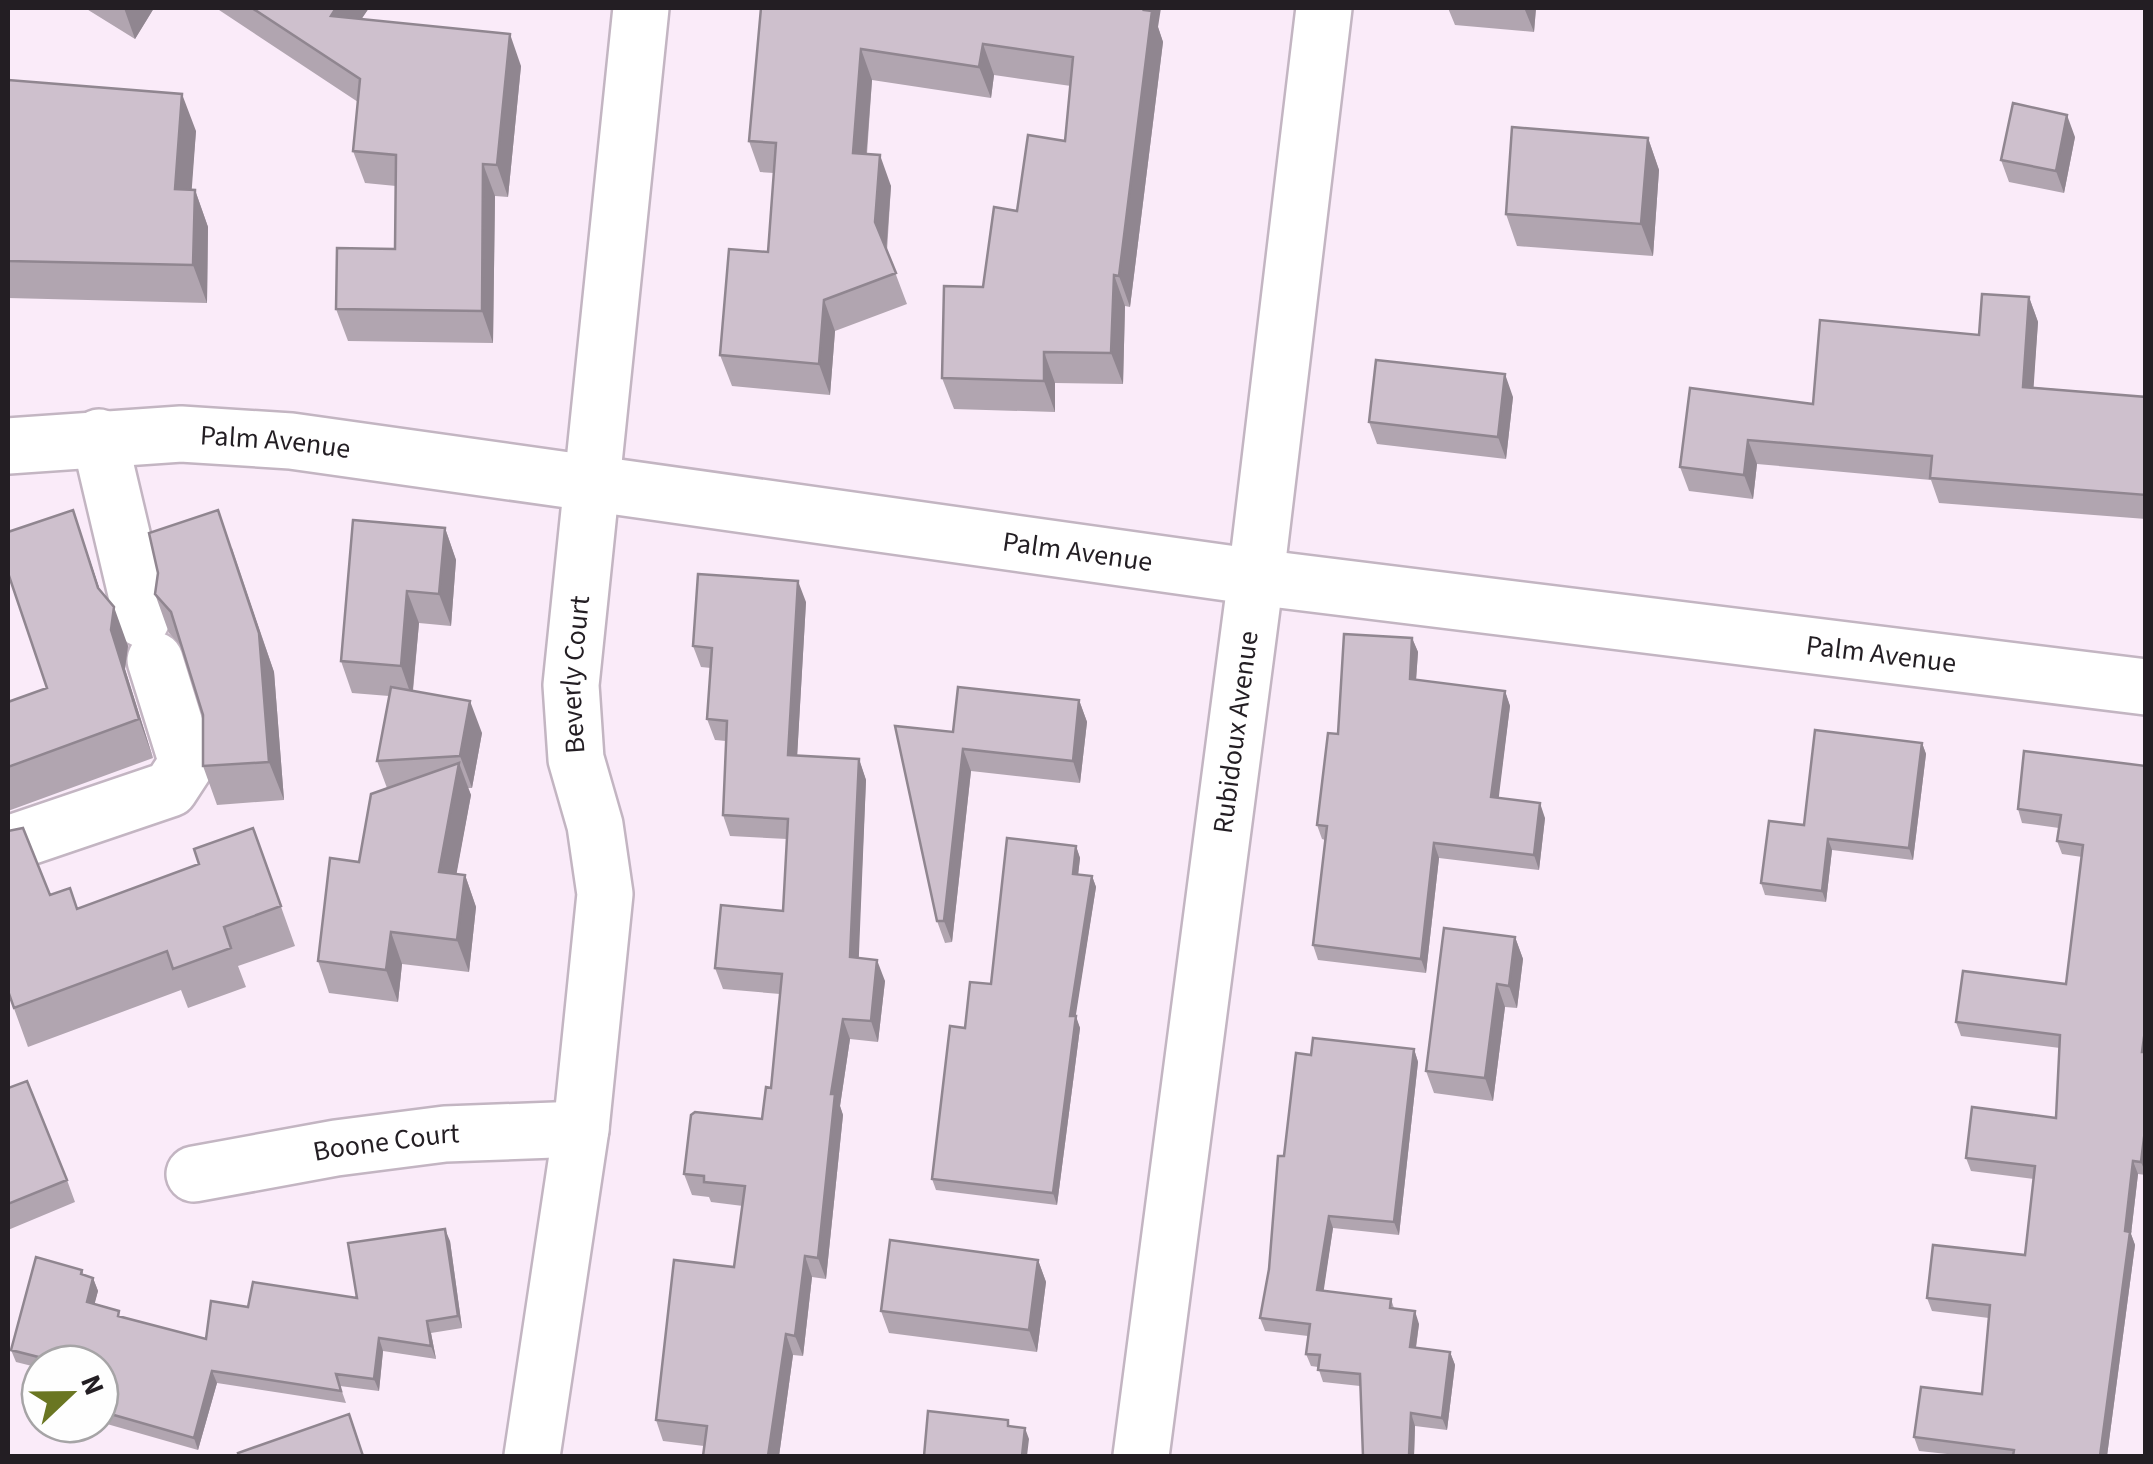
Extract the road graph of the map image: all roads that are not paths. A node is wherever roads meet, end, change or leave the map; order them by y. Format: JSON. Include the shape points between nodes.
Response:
{"nodes":[{"id":1,"x":641,"y":8,"type":"edge"},
{"id":2,"x":1324,"y":8,"type":"edge"},
{"id":3,"x":100,"y":437,"type":"junction"},
{"id":4,"x":8,"y":446,"type":"edge"},
{"id":5,"x":593,"y":483,"type":"junction"},
{"id":6,"x":1256,"y":577,"type":"junction"},
{"id":7,"x":2146,"y":687,"type":"edge"},
{"id":8,"x":8,"y":844,"type":"edge"},
{"id":9,"x":581,"y":1129,"type":"junction"},
{"id":10,"x":194,"y":1174,"type":"dead end"},
{"id":11,"x":532,"y":1456,"type":"edge"},
{"id":12,"x":1141,"y":1456,"type":"edge"}],
"edges":[{"from":1,"to":5,"type":"street","name":"Beverly Court"},
{"from":2,"to":6,"type":"street","name":"Rubidoux Avenue"},
{"from":3,"to":4,"type":"street","name":"Palm Avenue"},
{"from":3,"to":5,"type":"street","name":"Palm Avenue","via":[[290,441]]},
{"from":3,"to":8,"type":"street","via":[[148,639],[187,763],[170,790]]},
{"from":5,"to":6,"type":"street","name":"Palm Avenue"},
{"from":5,"to":9,"type":"street","name":"Beverly Court","via":[[571,685],[576,759],[605,894]]},
{"from":6,"to":7,"type":"street","name":"Palm Avenue"},
{"from":6,"to":12,"type":"street","name":"Rubidoux Avenue"},
{"from":9,"to":10,"type":"street","name":"Boone Court","via":[[445,1134]]},
{"from":9,"to":11,"type":"street","name":"Beverly Court"}]}
